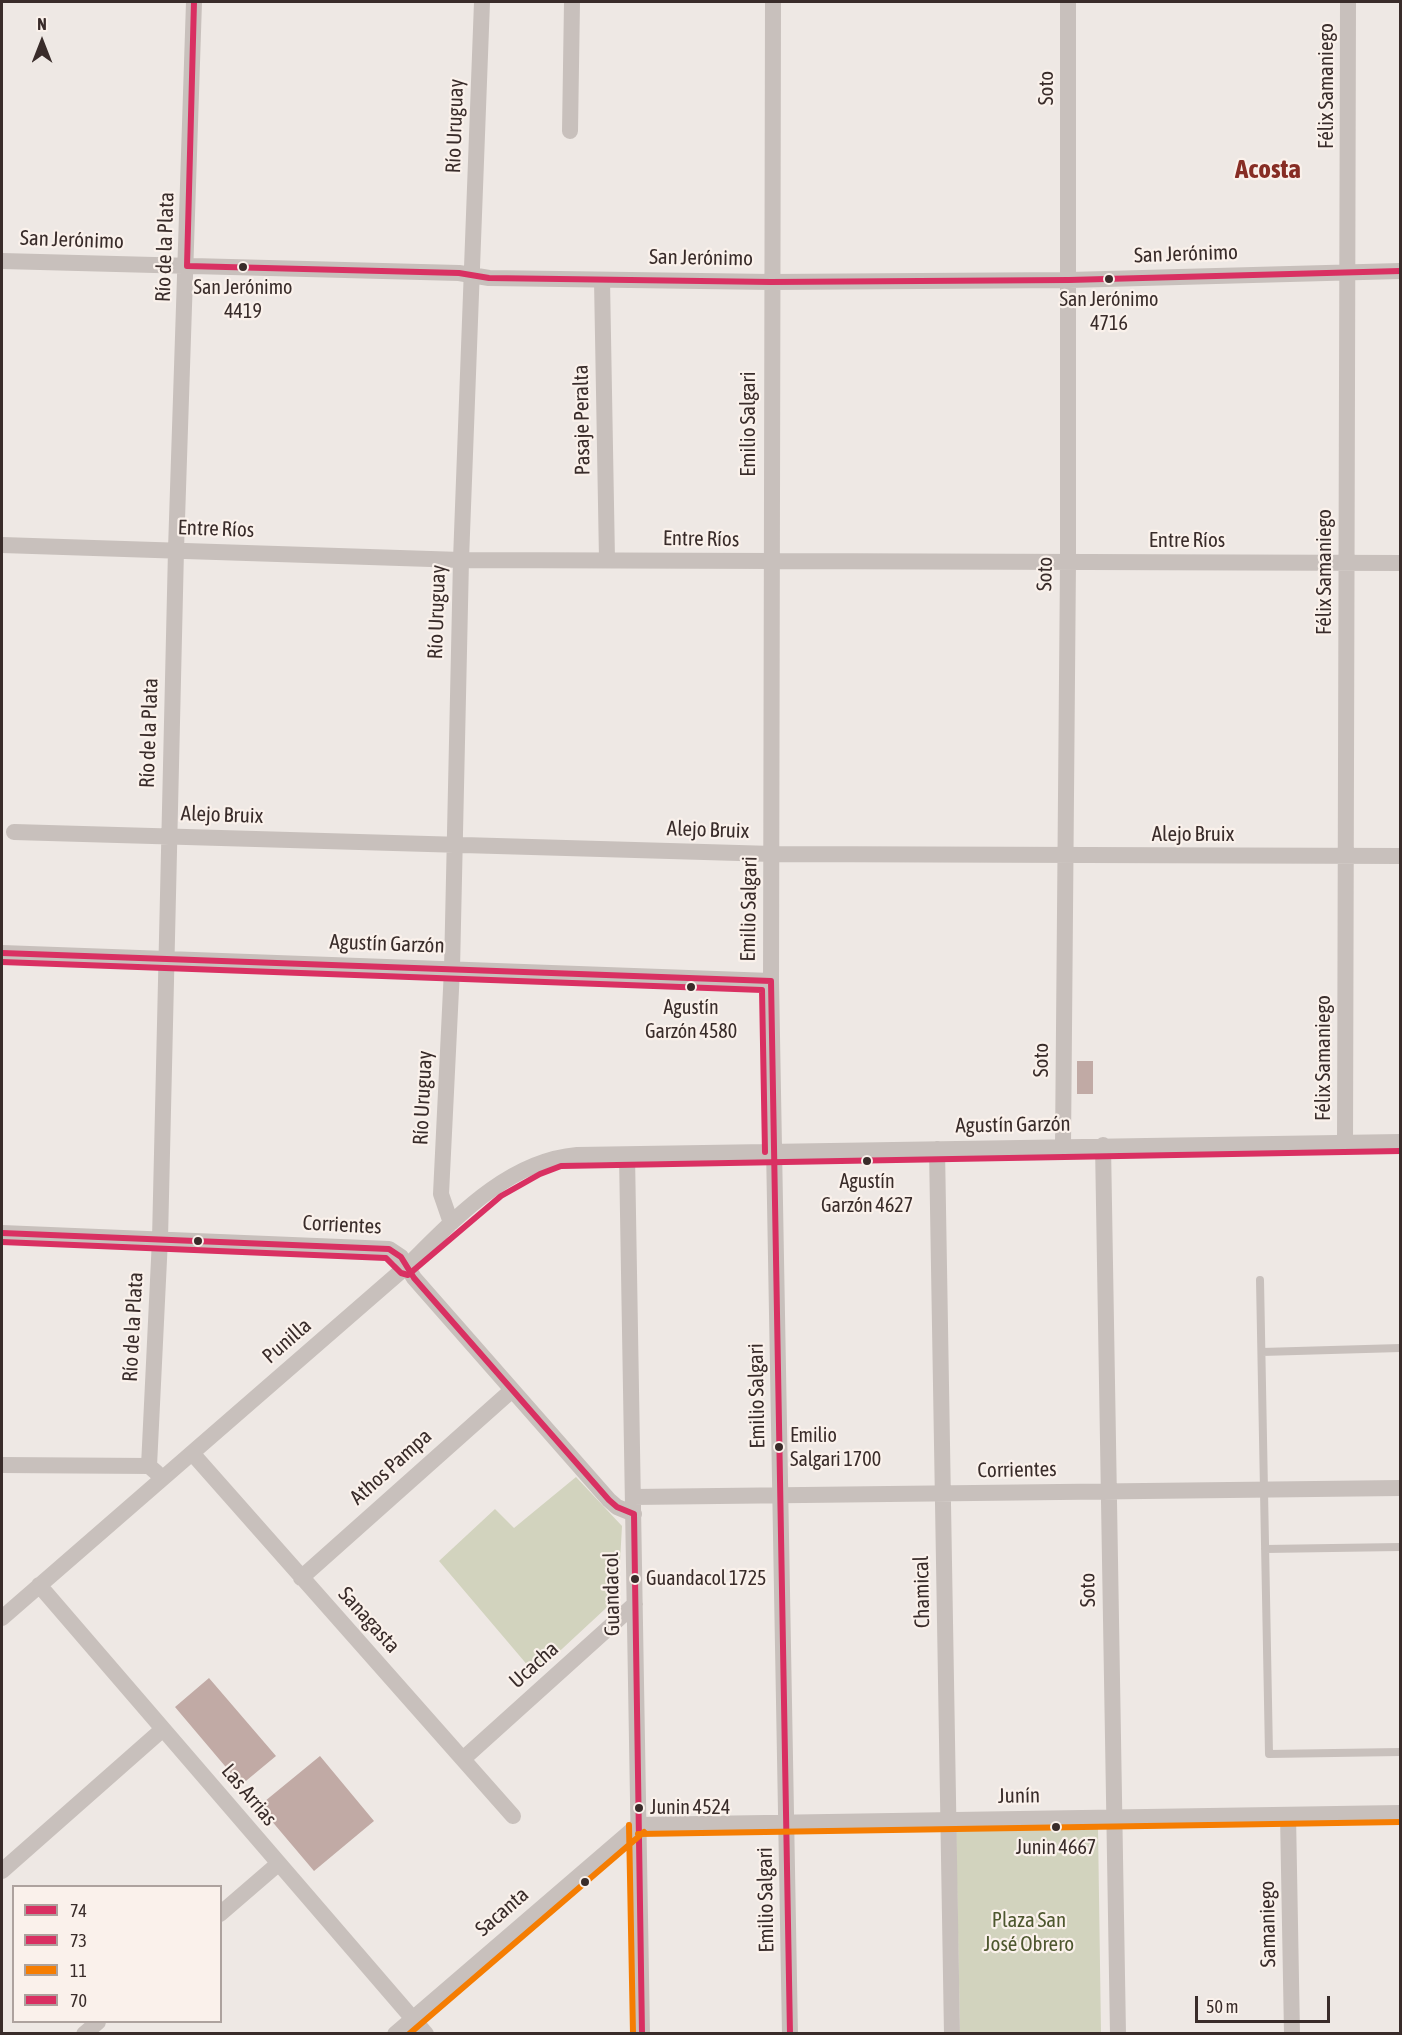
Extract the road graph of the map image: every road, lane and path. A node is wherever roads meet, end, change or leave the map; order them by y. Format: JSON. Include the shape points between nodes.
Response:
{"nodes":[{"id":1,"x":194,"y":2,"type":"edge"},
{"id":2,"x":482,"y":2,"type":"edge"},
{"id":3,"x":572,"y":2,"type":"edge"},
{"id":4,"x":773,"y":2,"type":"edge"},
{"id":5,"x":1068,"y":2,"type":"edge"},
{"id":6,"x":1348,"y":2,"type":"edge"},
{"id":7,"x":570,"y":130,"type":"dead end"},
{"id":8,"x":2,"y":261,"type":"edge"},
{"id":9,"x":187,"y":266,"type":"junction"},
{"id":10,"x":1349,"y":271,"type":"junction"},
{"id":11,"x":1401,"y":271,"type":"edge"},
{"id":12,"x":471,"y":274,"type":"junction"},
{"id":13,"x":602,"y":280,"type":"junction"},
{"id":14,"x":1069,"y":280,"type":"junction"},
{"id":15,"x":771,"y":282,"type":"junction"},
{"id":16,"x":2,"y":545,"type":"edge"},
{"id":17,"x":176,"y":550,"type":"junction"},
{"id":18,"x":461,"y":560,"type":"junction"},
{"id":19,"x":607,"y":560,"type":"junction"},
{"id":20,"x":1068,"y":561,"type":"junction"},
{"id":21,"x":770,"y":563,"type":"junction"},
{"id":22,"x":1347,"y":563,"type":"junction"},
{"id":23,"x":1401,"y":563,"type":"edge"},
{"id":24,"x":14,"y":832,"type":"dead end"},
{"id":25,"x":169,"y":836,"type":"junction"},
{"id":26,"x":453,"y":845,"type":"junction"},
{"id":27,"x":773,"y":854,"type":"junction"},
{"id":28,"x":1064,"y":856,"type":"junction"},
{"id":29,"x":1401,"y":856,"type":"edge"},
{"id":30,"x":1345,"y":857,"type":"junction"},
{"id":31,"x":2,"y":953,"type":"edge"},
{"id":32,"x":167,"y":959,"type":"junction"},
{"id":33,"x":452,"y":969,"type":"junction"},
{"id":34,"x":771,"y":981,"type":"junction"},
{"id":35,"x":1401,"y":1142,"type":"edge"},
{"id":36,"x":1345,"y":1143,"type":"junction"},
{"id":37,"x":1103,"y":1145,"type":"junction"},
{"id":38,"x":1063,"y":1146,"type":"junction"},
{"id":39,"x":937,"y":1149,"type":"junction"},
{"id":40,"x":774,"y":1152,"type":"junction"},
{"id":41,"x":627,"y":1155,"type":"junction"},
{"id":42,"x":451,"y":1223,"type":"junction"},
{"id":43,"x":2,"y":1233,"type":"edge"},
{"id":44,"x":160,"y":1239,"type":"junction"},
{"id":45,"x":407,"y":1266,"type":"junction"},
{"id":46,"x":1260,"y":1280,"type":"dead end"},
{"id":47,"x":1401,"y":1348,"type":"edge"},
{"id":48,"x":1262,"y":1352,"type":"junction"},
{"id":49,"x":511,"y":1390,"type":"junction"},
{"id":50,"x":192,"y":1453,"type":"junction"},
{"id":51,"x":2,"y":1465,"type":"edge"},
{"id":52,"x":155,"y":1472,"type":"junction"},
{"id":53,"x":1401,"y":1488,"type":"edge"},
{"id":54,"x":1264,"y":1489,"type":"junction"},
{"id":55,"x":1109,"y":1491,"type":"junction"},
{"id":56,"x":943,"y":1493,"type":"junction"},
{"id":57,"x":782,"y":1495,"type":"junction"},
{"id":58,"x":633,"y":1497,"type":"junction"},
{"id":59,"x":633,"y":1514,"type":"junction"},
{"id":60,"x":1401,"y":1547,"type":"edge"},
{"id":61,"x":1265,"y":1549,"type":"junction"},
{"id":62,"x":301,"y":1578,"type":"junction"},
{"id":63,"x":39,"y":1585,"type":"junction"},
{"id":64,"x":634,"y":1604,"type":"junction"},
{"id":65,"x":2,"y":1618,"type":"edge"},
{"id":66,"x":164,"y":1729,"type":"junction"},
{"id":67,"x":1401,"y":1752,"type":"edge"},
{"id":68,"x":463,"y":1759,"type":"junction"},
{"id":69,"x":1401,"y":1813,"type":"edge"},
{"id":70,"x":1288,"y":1815,"type":"junction"},
{"id":71,"x":513,"y":1816,"type":"dead end"},
{"id":72,"x":1114,"y":1817,"type":"junction"},
{"id":73,"x":948,"y":1820,"type":"junction"},
{"id":74,"x":787,"y":1822,"type":"junction"},
{"id":75,"x":638,"y":1825,"type":"junction"},
{"id":76,"x":278,"y":1864,"type":"junction"},
{"id":77,"x":2,"y":1871,"type":"edge"},
{"id":78,"x":222,"y":1912,"type":"edge"},
{"id":79,"x":412,"y":2018,"type":"junction"},
{"id":80,"x":97,"y":2023,"type":"edge"},
{"id":81,"x":84,"y":2034,"type":"edge"},
{"id":82,"x":395,"y":2034,"type":"edge"},
{"id":83,"x":426,"y":2034,"type":"edge"},
{"id":84,"x":642,"y":2034,"type":"edge"},
{"id":85,"x":790,"y":2034,"type":"edge"},
{"id":86,"x":952,"y":2034,"type":"edge"},
{"id":87,"x":1118,"y":2034,"type":"edge"},
{"id":88,"x":1292,"y":2034,"type":"edge"}],
"edges":[{"from":1,"to":9,"type":"street","name":"Río de la Plata"},
{"from":2,"to":12,"type":"street","name":"Río Uruguay"},
{"from":3,"to":7,"type":"street"},
{"from":4,"to":15,"type":"street","name":"Emilio Salgari"},
{"from":5,"to":14,"type":"street","name":"Soto"},
{"from":6,"to":10,"type":"street","name":"Félix Samaniego"},
{"from":8,"to":9,"type":"street","name":"San Jerónimo"},
{"from":9,"to":12,"type":"street","name":"San Jerónimo"},
{"from":9,"to":17,"type":"street","name":"Río de la Plata"},
{"from":10,"to":11,"type":"street","name":"San Jerónimo"},
{"from":10,"to":14,"type":"street","name":"San Jerónimo"},
{"from":10,"to":22,"type":"street","name":"Félix Samaniego"},
{"from":12,"to":13,"type":"street","name":"San Jerónimo","via":[[489,278]]},
{"from":12,"to":18,"type":"street","name":"Río Uruguay"},
{"from":13,"to":15,"type":"street","name":"San Jerónimo"},
{"from":13,"to":19,"type":"street","name":"Pasaje Peralta"},
{"from":14,"to":15,"type":"street","name":"San Jerónimo"},
{"from":14,"to":20,"type":"street","name":"Soto"},
{"from":15,"to":21,"type":"street","name":"Emilio Salgari"},
{"from":16,"to":17,"type":"street","name":"Entre Ríos"},
{"from":17,"to":18,"type":"street","name":"Entre Ríos"},
{"from":17,"to":25,"type":"street","name":"Río de la Plata"},
{"from":18,"to":19,"type":"street","name":"Entre Ríos"},
{"from":18,"to":26,"type":"street","name":"Río Uruguay"},
{"from":19,"to":21,"type":"street","name":"Entre Ríos"},
{"from":20,"to":21,"type":"street","name":"Entre Ríos"},
{"from":20,"to":22,"type":"street","name":"Entre Ríos"},
{"from":20,"to":28,"type":"street","name":"Soto"},
{"from":21,"to":27,"type":"street","name":"Emilio Salgari"},
{"from":22,"to":23,"type":"street","name":"Entre Ríos"},
{"from":22,"to":30,"type":"street","name":"Félix Samaniego"},
{"from":24,"to":25,"type":"street","name":"Alejo Bruix"},
{"from":25,"to":26,"type":"street","name":"Alejo Bruix"},
{"from":25,"to":32,"type":"street","name":"Río de la Plata"},
{"from":26,"to":27,"type":"street","name":"Alejo Bruix"},
{"from":26,"to":33,"type":"street","name":"Río Uruguay"},
{"from":27,"to":28,"type":"street","name":"Alejo Bruix"},
{"from":27,"to":34,"type":"street","name":"Emilio Salgari"},
{"from":28,"to":30,"type":"street","name":"Alejo Bruix"},
{"from":28,"to":38,"type":"street","name":"Soto"},
{"from":29,"to":30,"type":"street","name":"Alejo Bruix"},
{"from":30,"to":36,"type":"street","name":"Félix Samaniego"},
{"from":31,"to":32,"type":"street","name":"Agustín Garzón"},
{"from":32,"to":33,"type":"street","name":"Agustín Garzón"},
{"from":32,"to":44,"type":"street","name":"Río de la Plata"},
{"from":33,"to":34,"type":"street","name":"Agustín Garzón"},
{"from":33,"to":42,"type":"street","name":"Río Uruguay","via":[[441,1194]]},
{"from":34,"to":40,"type":"street","name":"Emilio Salgari"},
{"from":35,"to":36,"type":"street","name":"Agustín Garzón"},
{"from":36,"to":37,"type":"street","name":"Agustín Garzón"},
{"from":37,"to":38,"type":"street","name":"Agustín Garzón"},
{"from":37,"to":55,"type":"street","name":"Soto"},
{"from":38,"to":39,"type":"street","name":"Agustín Garzón"},
{"from":39,"to":40,"type":"street","name":"Agustín Garzón"},
{"from":39,"to":56,"type":"street","name":"Chamical"},
{"from":40,"to":41,"type":"street","name":"Agustín Garzón"},
{"from":40,"to":57,"type":"street","name":"Emilio Salgari"},
{"from":41,"to":42,"type":"street","name":"Punilla","via":[[559,1157],[538,1163],[517,1173]]},
{"from":41,"to":58,"type":"street","name":"Guandacol"},
{"from":42,"to":45,"type":"street","name":"Punilla"},
{"from":43,"to":44,"type":"street","name":"Corrientes"},
{"from":44,"to":45,"type":"street","name":"Corrientes","via":[[389,1249]]},
{"from":44,"to":52,"type":"street","name":"Río de la Plata"},
{"from":45,"to":49,"type":"street","name":"Corrientes"},
{"from":45,"to":50,"type":"street","name":"Punilla"},
{"from":46,"to":48,"type":"lane"},
{"from":47,"to":48,"type":"lane"},
{"from":48,"to":54,"type":"lane"},
{"from":49,"to":59,"type":"street","name":"Corrientes","via":[[609,1500]]},
{"from":49,"to":62,"type":"street","name":"Athos Pampa"},
{"from":50,"to":52,"type":"street","name":"Punilla"},
{"from":50,"to":62,"type":"street","name":"Sanagasta"},
{"from":51,"to":52,"type":"street"},
{"from":52,"to":63,"type":"street","name":"Punilla"},
{"from":53,"to":54,"type":"street","name":"Corrientes"},
{"from":54,"to":55,"type":"street","name":"Corrientes"},
{"from":54,"to":61,"type":"lane"},
{"from":55,"to":56,"type":"street","name":"Corrientes"},
{"from":55,"to":72,"type":"street","name":"Soto"},
{"from":56,"to":57,"type":"street","name":"Corrientes"},
{"from":56,"to":73,"type":"street","name":"Chamical"},
{"from":57,"to":58,"type":"street","name":"Corrientes"},
{"from":57,"to":74,"type":"street","name":"Emilio Salgari"},
{"from":58,"to":59,"type":"street","name":"Guandacol"},
{"from":59,"to":64,"type":"street","name":"Guandacol"},
{"from":60,"to":61,"type":"lane"},
{"from":61,"to":67,"type":"lane","via":[[1269,1754]]},
{"from":62,"to":68,"type":"street","name":"Sanagasta"},
{"from":63,"to":65,"type":"street","name":"Punilla"},
{"from":63,"to":66,"type":"street","name":"Las Arrias"},
{"from":64,"to":68,"type":"street","name":"Ucacha"},
{"from":64,"to":75,"type":"street","name":"Guandacol"},
{"from":66,"to":76,"type":"street","name":"Las Arrias"},
{"from":66,"to":77,"type":"street"},
{"from":68,"to":71,"type":"street","name":"Sanagasta"},
{"from":69,"to":70,"type":"street","name":"Junín"},
{"from":70,"to":72,"type":"street","name":"Junín"},
{"from":70,"to":88,"type":"street","name":"Samaniego"},
{"from":72,"to":73,"type":"street","name":"Junín"},
{"from":72,"to":87,"type":"street","name":"Soto"},
{"from":73,"to":74,"type":"street","name":"Junín"},
{"from":73,"to":86,"type":"street","name":"Chamical"},
{"from":74,"to":75,"type":"street","name":"Junín"},
{"from":74,"to":85,"type":"street","name":"Emilio Salgari"},
{"from":75,"to":79,"type":"street","name":"Sacanta"},
{"from":75,"to":84,"type":"street","name":"Guandacol"},
{"from":76,"to":78,"type":"street"},
{"from":76,"to":79,"type":"street","name":"Las Arrias"},
{"from":79,"to":82,"type":"street","name":"Sacanta"},
{"from":79,"to":83,"type":"street","name":"Las Arrias"},
{"from":80,"to":81,"type":"street"}]}
